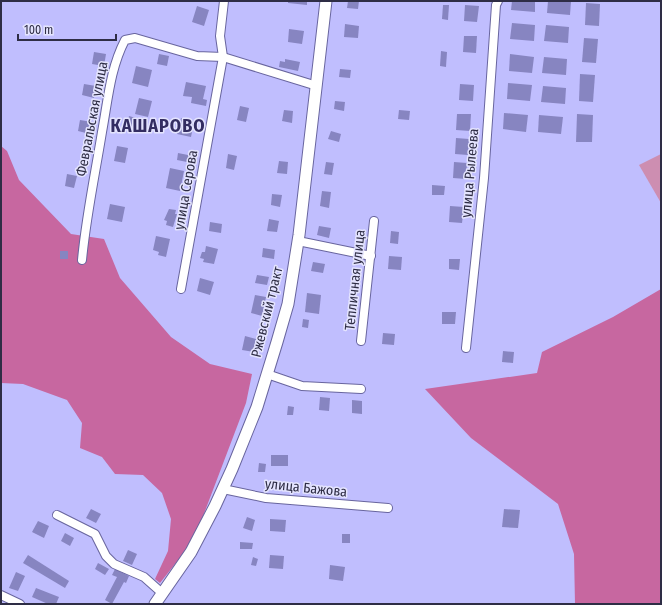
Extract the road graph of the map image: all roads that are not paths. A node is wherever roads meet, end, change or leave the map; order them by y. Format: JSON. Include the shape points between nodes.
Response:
{"nodes":[{"id":1,"x":224,"y":1,"type":"edge"},
{"id":2,"x":326,"y":1,"type":"edge"},
{"id":3,"x":498,"y":1,"type":"edge"},
{"id":4,"x":223,"y":57,"type":"junction"},
{"id":5,"x":317,"y":86,"type":"junction"},
{"id":6,"x":374,"y":221,"type":"dead end"},
{"id":7,"x":298,"y":241,"type":"junction"},
{"id":8,"x":371,"y":256,"type":"junction"},
{"id":9,"x":82,"y":260,"type":"dead end"},
{"id":10,"x":182,"y":289,"type":"dead end"},
{"id":11,"x":361,"y":341,"type":"dead end"},
{"id":12,"x":466,"y":348,"type":"dead end"},
{"id":13,"x":267,"y":374,"type":"junction"},
{"id":14,"x":361,"y":389,"type":"dead end"},
{"id":15,"x":223,"y":489,"type":"junction"},
{"id":16,"x":388,"y":508,"type":"dead end"},
{"id":17,"x":57,"y":515,"type":"dead end"},
{"id":18,"x":162,"y":592,"type":"junction"},
{"id":19,"x":1,"y":595,"type":"edge"},
{"id":20,"x":20,"y":604,"type":"edge"},
{"id":21,"x":155,"y":604,"type":"edge"}],
"edges":[{"from":1,"to":4,"type":"street","name":"улица Серова","via":[[220,36]]},
{"from":2,"to":5,"type":"main road","name":"Ржевский тракт"},
{"from":3,"to":12,"type":"street","name":"улица Рылеева","via":[[484,178]]},
{"from":4,"to":5,"type":"street","name":"Февральская улица"},
{"from":4,"to":9,"type":"street","name":"Февральская улица","via":[[197,56],[135,38],[125,40],[116,57],[110,84],[86,222]]},
{"from":4,"to":10,"type":"street","name":"улица Серова"},
{"from":5,"to":7,"type":"main road","name":"Ржевский тракт"},
{"from":6,"to":8,"type":"street","name":"Тепличная улица"},
{"from":7,"to":8,"type":"street"},
{"from":7,"to":13,"type":"main road","name":"Ржевский тракт","via":[[288,304]]},
{"from":8,"to":11,"type":"street","name":"Тепличная улица"},
{"from":13,"to":14,"type":"street","via":[[302,386]]},
{"from":13,"to":15,"type":"main road","name":"Ржевский тракт","via":[[257,407]]},
{"from":15,"to":16,"type":"street","name":"улица Бажова","via":[[266,498]]},
{"from":15,"to":18,"type":"main road","name":"Ржевский тракт","via":[[191,552]]},
{"from":17,"to":18,"type":"street","via":[[95,534],[106,556],[114,564],[144,577]]},
{"from":18,"to":21,"type":"main road","name":"Ржевский тракт"},
{"from":19,"to":20,"type":"street"}]}
